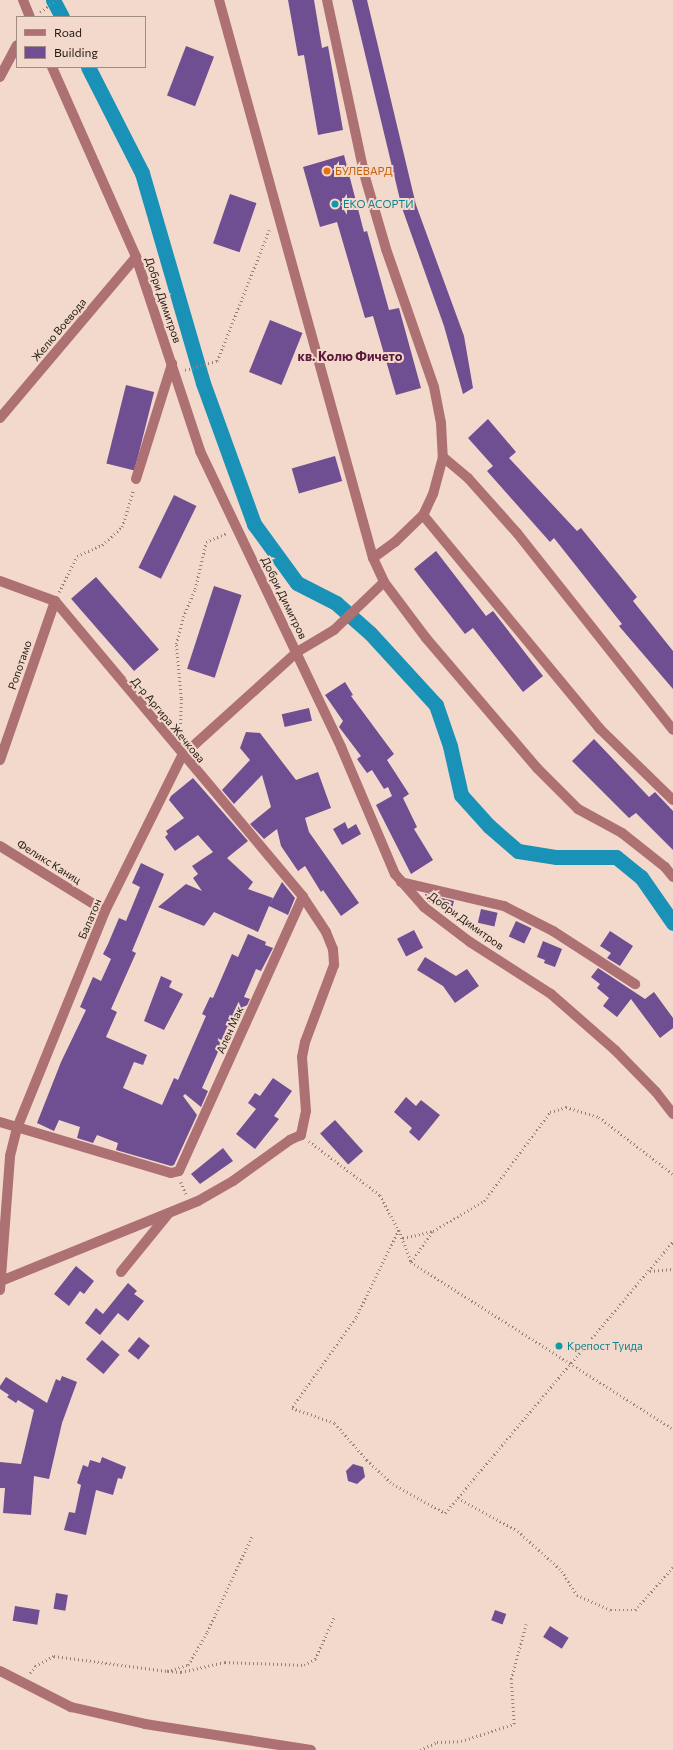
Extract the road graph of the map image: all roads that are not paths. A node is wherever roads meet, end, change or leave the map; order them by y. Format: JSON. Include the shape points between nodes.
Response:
{"nodes":[{"id":1,"x":23,"y":0,"type":"edge"},
{"id":2,"x":219,"y":0,"type":"edge"},
{"id":3,"x":327,"y":0,"type":"edge"},
{"id":4,"x":30,"y":16,"type":"edge"},
{"id":5,"x":16,"y":47,"type":"edge"},
{"id":6,"x":52,"y":68,"type":"edge"},
{"id":7,"x":0,"y":77,"type":"edge"},
{"id":8,"x":136,"y":257,"type":"junction"},
{"id":9,"x":172,"y":364,"type":"junction"},
{"id":10,"x":0,"y":418,"type":"edge"},
{"id":11,"x":443,"y":457,"type":"junction"},
{"id":12,"x":136,"y":479,"type":"road end"},
{"id":13,"x":423,"y":515,"type":"junction"},
{"id":14,"x":373,"y":558,"type":"junction"},
{"id":15,"x":0,"y":581,"type":"edge"},
{"id":16,"x":384,"y":582,"type":"junction"},
{"id":17,"x":55,"y":601,"type":"junction"},
{"id":18,"x":296,"y":652,"type":"junction"},
{"id":19,"x":673,"y":730,"type":"edge"},
{"id":20,"x":182,"y":756,"type":"junction"},
{"id":21,"x":0,"y":760,"type":"edge"},
{"id":22,"x":673,"y":800,"type":"edge"},
{"id":23,"x":0,"y":846,"type":"edge"},
{"id":24,"x":673,"y":877,"type":"edge"},
{"id":25,"x":402,"y":882,"type":"junction"},
{"id":26,"x":302,"y":897,"type":"junction"},
{"id":27,"x":105,"y":911,"type":"junction"},
{"id":28,"x":635,"y":984,"type":"dead end"},
{"id":29,"x":673,"y":1114,"type":"edge"},
{"id":30,"x":0,"y":1122,"type":"edge"},
{"id":31,"x":17,"y":1128,"type":"junction"},
{"id":32,"x":5,"y":1154,"type":"edge"},
{"id":33,"x":171,"y":1212,"type":"junction"},
{"id":34,"x":121,"y":1272,"type":"dead end"},
{"id":35,"x":1,"y":1285,"type":"edge"},
{"id":36,"x":0,"y":1671,"type":"edge"},
{"id":37,"x":311,"y":1750,"type":"edge"}],
"edges":[{"from":1,"to":4,"type":"street"},
{"from":2,"to":14,"type":"street"},
{"from":3,"to":11,"type":"street","via":[[366,177],[386,249],[434,387]]},
{"from":5,"to":7,"type":"street"},
{"from":6,"to":8,"type":"street","name":"Добри Димитров"},
{"from":8,"to":9,"type":"street","name":"Добри Димитров"},
{"from":8,"to":10,"type":"street","name":"Желю Воевода"},
{"from":9,"to":12,"type":"street"},
{"from":9,"to":18,"type":"street","name":"Добри Димитров","via":[[200,451]]},
{"from":11,"to":13,"type":"street","via":[[433,494]]},
{"from":11,"to":19,"type":"street","via":[[468,478],[517,533]]},
{"from":13,"to":14,"type":"street","via":[[395,542]]},
{"from":13,"to":22,"type":"street","via":[[600,729]]},
{"from":14,"to":16,"type":"street"},
{"from":15,"to":17,"type":"street"},
{"from":16,"to":18,"type":"street","name":"Балатон","via":[[334,630]]},
{"from":16,"to":24,"type":"street","via":[[426,638],[537,768],[578,809],[622,833],[665,867]]},
{"from":17,"to":20,"type":"street","name":"Д-р Аргира Жечкова"},
{"from":17,"to":21,"type":"street","name":"Ропотамо"},
{"from":18,"to":20,"type":"street","name":"Балатон"},
{"from":18,"to":25,"type":"street","name":"Добри Димитров","via":[[341,747],[370,821],[395,874]]},
{"from":20,"to":26,"type":"street","name":"Д-р Аргира Жечкова"},
{"from":20,"to":27,"type":"street","name":"Балатон"},
{"from":23,"to":27,"type":"street","name":"Феликс Каниц"},
{"from":25,"to":28,"type":"street","via":[[504,906],[553,931]]},
{"from":25,"to":29,"type":"street","name":"Добри Димитров","via":[[424,907],[470,942],[551,994],[615,1050],[656,1092]]},
{"from":26,"to":31,"type":"street","name":"Ален Мак","via":[[177,1172]]},
{"from":26,"to":33,"type":"street","name":"Д-р Аргира Жечкова","via":[[326,932],[333,949],[334,965],[304,1042],[302,1064],[306,1111],[301,1134],[233,1181]]},
{"from":27,"to":31,"type":"street","name":"Балатон"},
{"from":30,"to":31,"type":"street"},
{"from":31,"to":32,"type":"street","name":"Балатон"},
{"from":32,"to":35,"type":"street","name":"Балатон"},
{"from":33,"to":34,"type":"street"},
{"from":33,"to":35,"type":"street"},
{"from":36,"to":37,"type":"street","via":[[71,1707],[145,1724]]}]}
